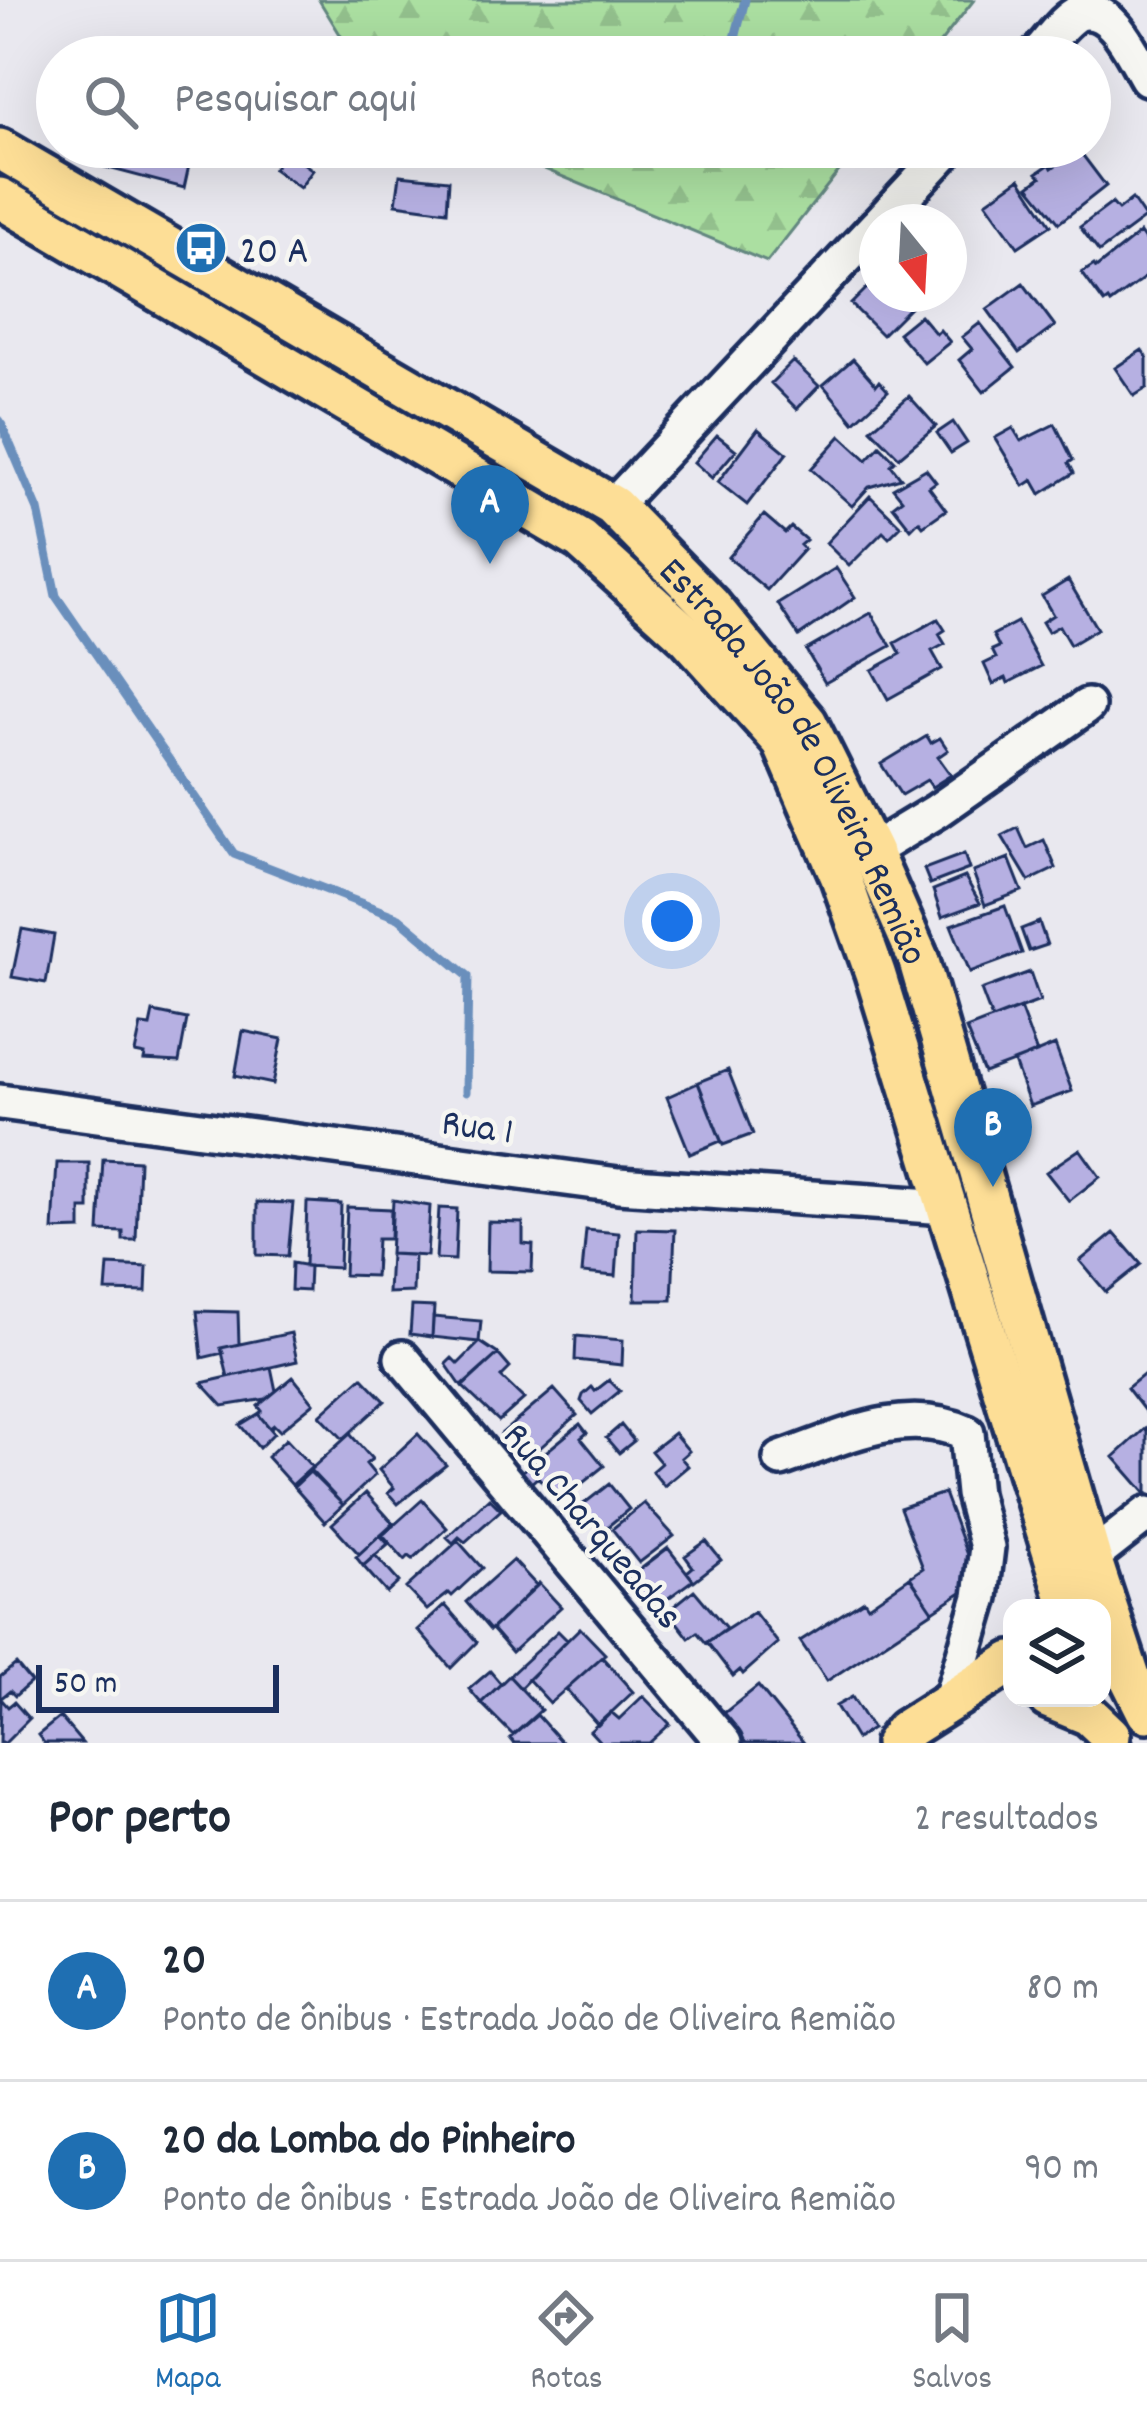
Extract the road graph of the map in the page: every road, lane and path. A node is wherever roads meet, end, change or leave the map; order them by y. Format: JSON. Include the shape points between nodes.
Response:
{"nodes":[{"id":1,"x":1055,"y":36,"type":"edge"},
{"id":2,"x":1147,"y":78,"type":"edge"},
{"id":3,"x":0,"y":149,"type":"edge"},
{"id":4,"x":930,"y":168,"type":"edge"},
{"id":5,"x":0,"y":198,"type":"edge"},
{"id":6,"x":897,"y":204,"type":"edge"},
{"id":7,"x":859,"y":244,"type":"edge"},
{"id":8,"x":613,"y":506,"type":"junction"},
{"id":9,"x":1087,"y":706,"type":"dead end"},
{"id":10,"x":871,"y":850,"type":"junction"},
{"id":11,"x":0,"y":1102,"type":"edge"},
{"id":12,"x":946,"y":1207,"type":"junction"},
{"id":13,"x":402,"y":1358,"type":"dead end"},
{"id":14,"x":1009,"y":1408,"type":"junction"},
{"id":15,"x":967,"y":1433,"type":"junction"},
{"id":16,"x":781,"y":1459,"type":"dead end"},
{"id":17,"x":1147,"y":1514,"type":"edge"},
{"id":18,"x":1092,"y":1563,"type":"junction"},
{"id":19,"x":1067,"y":1599,"type":"edge"},
{"id":20,"x":1084,"y":1599,"type":"edge"},
{"id":21,"x":1003,"y":1671,"type":"edge"},
{"id":22,"x":1111,"y":1683,"type":"edge"},
{"id":23,"x":979,"y":1693,"type":"edge"},
{"id":24,"x":1070,"y":1707,"type":"edge"},
{"id":25,"x":1120,"y":1714,"type":"edge"},
{"id":26,"x":724,"y":1743,"type":"edge"},
{"id":27,"x":895,"y":1743,"type":"edge"}],
"edges":[{"from":1,"to":2,"type":"street","via":[[1075,14],[1108,14]]},
{"from":3,"to":8,"type":"main road","name":"Estrada João de Oliveira Remião"},
{"from":4,"to":6,"type":"street"},
{"from":5,"to":12,"type":"main road","name":"Estrada João de Oliveira Remião","via":[[581,539],[687,636],[782,741],[875,973]]},
{"from":7,"to":8,"type":"street"},
{"from":8,"to":10,"type":"main road","name":"Estrada João de Oliveira Remião","via":[[710,605],[807,723]]},
{"from":9,"to":10,"type":"street"},
{"from":10,"to":18,"type":"main road","name":"Estrada João de Oliveira Remião","via":[[918,958]]},
{"from":11,"to":12,"type":"street","name":"Rua 1","via":[[619,1186]]},
{"from":12,"to":14,"type":"main road","name":"Estrada João de Oliveira Remião"},
{"from":13,"to":26,"type":"street","name":"Rua Charqueadas"},
{"from":14,"to":15,"type":"street"},
{"from":14,"to":19,"type":"main road","name":"Estrada João de Oliveira Remião"},
{"from":15,"to":16,"type":"street","via":[[941,1421],[886,1423]]},
{"from":15,"to":23,"type":"street","via":[[987,1547]]},
{"from":17,"to":18,"type":"street"},
{"from":18,"to":20,"type":"main road"},
{"from":18,"to":25,"type":"main road","name":"Estrada João de Oliveira Remião"},
{"from":21,"to":23,"type":"main road"},
{"from":22,"to":25,"type":"main road"},
{"from":23,"to":27,"type":"main road","via":[[905,1730]]},
{"from":24,"to":25,"type":"main road"}]}
